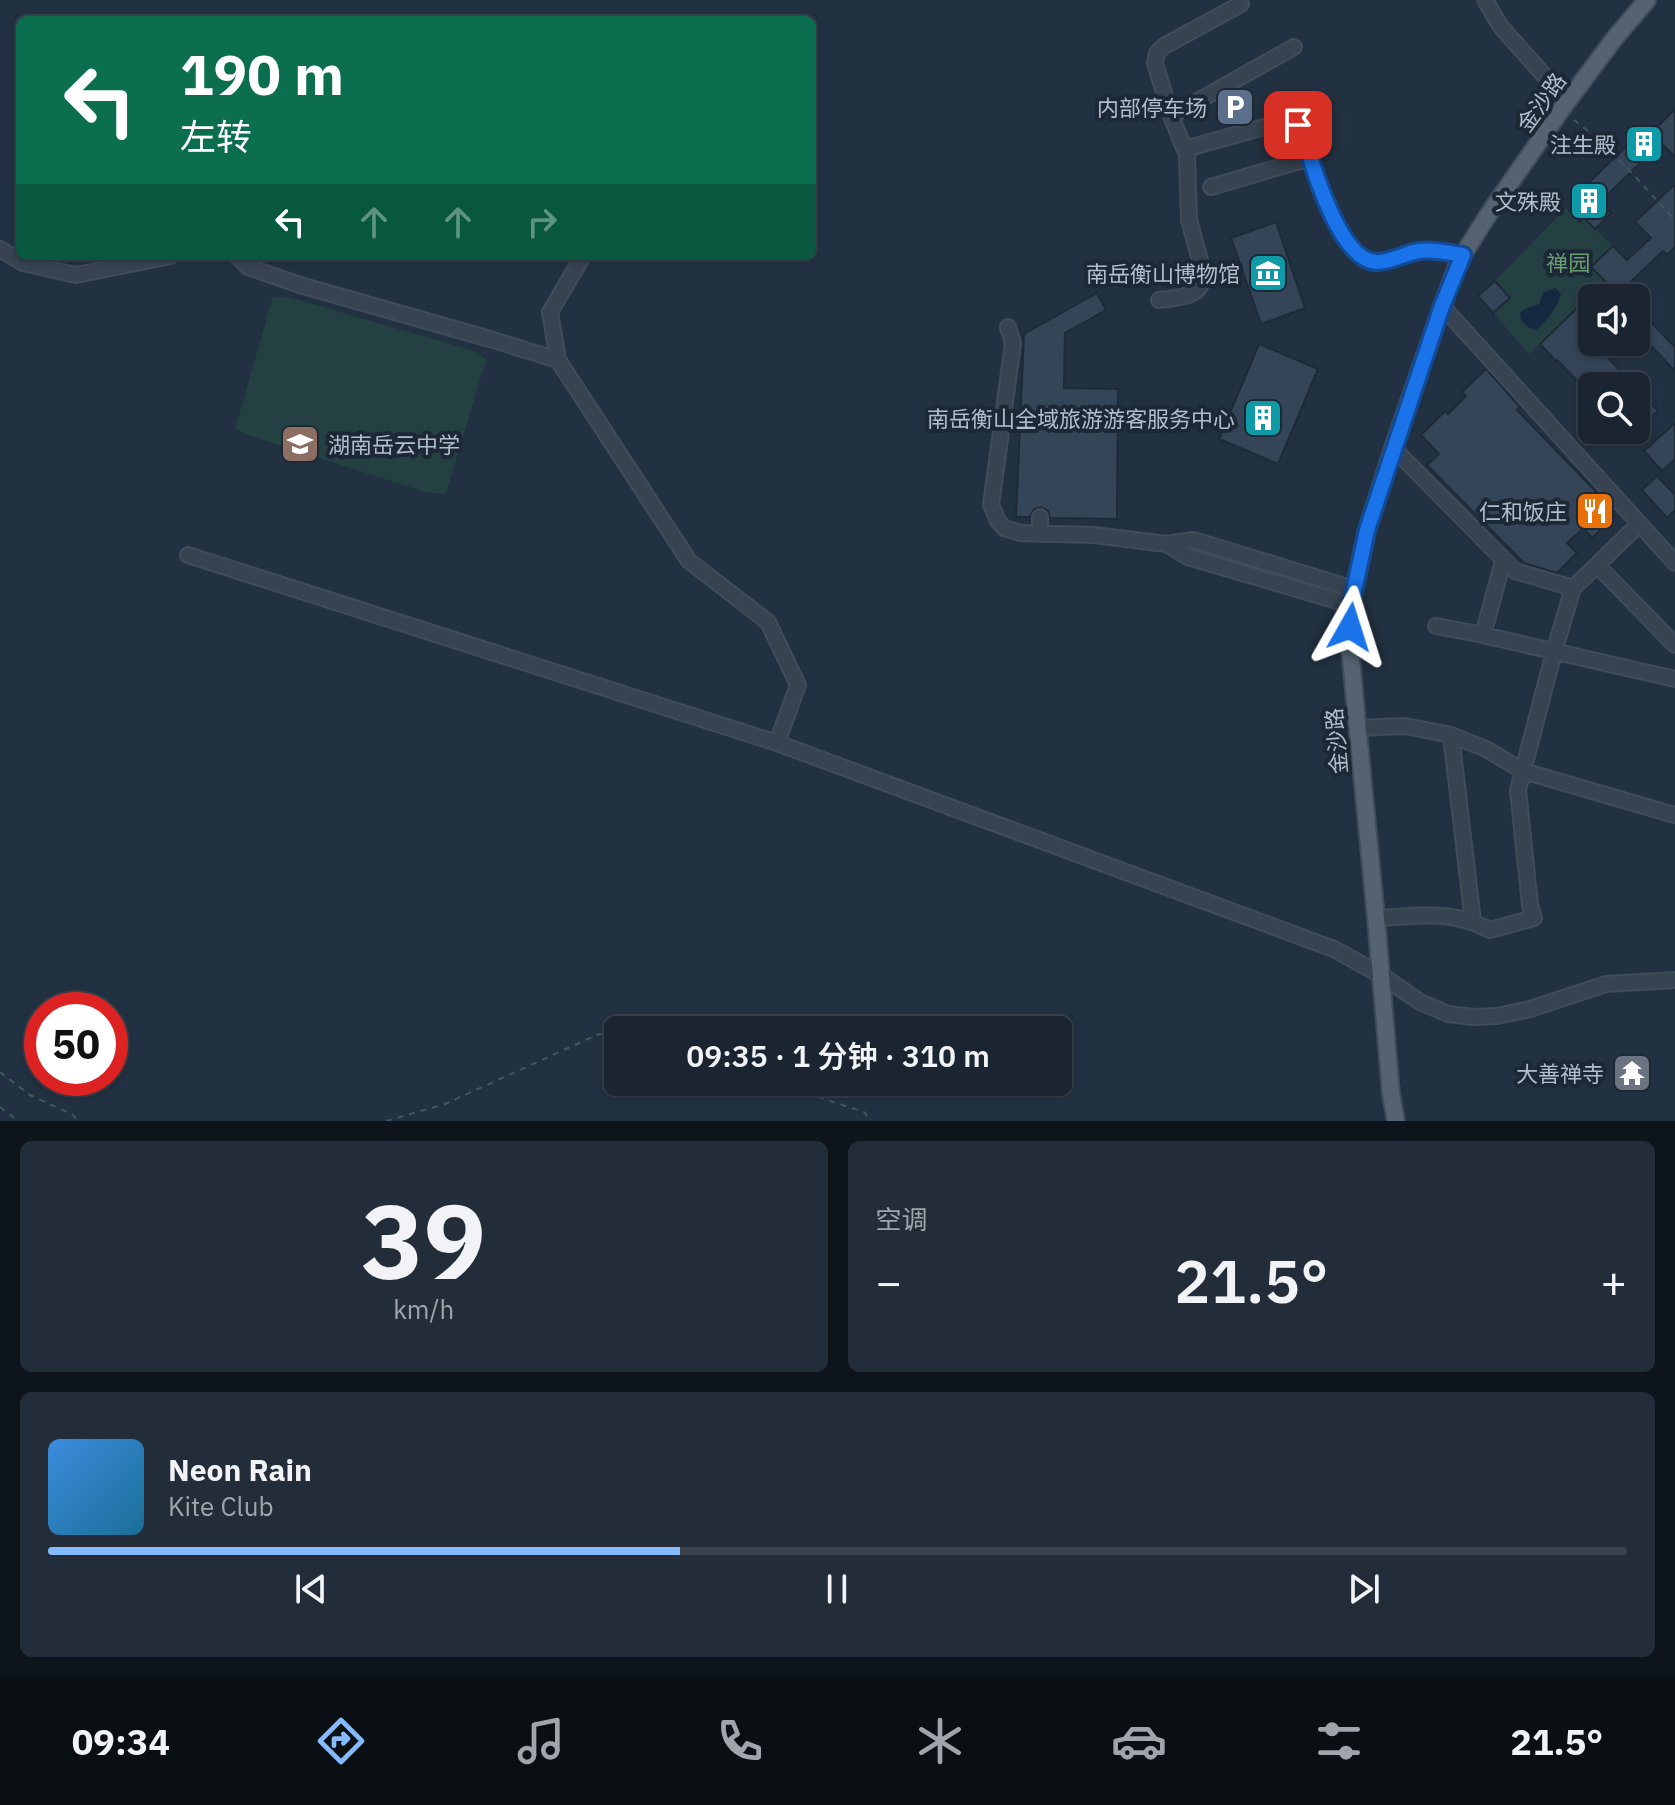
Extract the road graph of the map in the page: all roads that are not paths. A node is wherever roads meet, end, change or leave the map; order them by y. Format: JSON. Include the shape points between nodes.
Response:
{"nodes":[{"id":1,"x":1485,"y":0,"type":"edge"},
{"id":2,"x":1647,"y":0,"type":"edge"},
{"id":3,"x":1241,"y":4,"type":"dead end"},
{"id":4,"x":1294,"y":47,"type":"dead end"},
{"id":5,"x":1564,"y":106,"type":"junction"},
{"id":6,"x":1171,"y":116,"type":"junction"},
{"id":7,"x":1185,"y":149,"type":"junction"},
{"id":8,"x":1310,"y":158,"type":"junction"},
{"id":9,"x":1211,"y":187,"type":"dead end"},
{"id":10,"x":1463,"y":255,"type":"junction"},
{"id":11,"x":18,"y":260,"type":"edge"},
{"id":12,"x":151,"y":260,"type":"edge"},
{"id":13,"x":241,"y":260,"type":"edge"},
{"id":14,"x":581,"y":260,"type":"edge"},
{"id":15,"x":1159,"y":300,"type":"dead end"},
{"id":16,"x":1442,"y":306,"type":"junction"},
{"id":17,"x":1008,"y":327,"type":"dead end"},
{"id":18,"x":558,"y":360,"type":"junction"},
{"id":19,"x":1393,"y":448,"type":"junction"},
{"id":20,"x":1040,"y":517,"type":"dead end"},
{"id":21,"x":1639,"y":524,"type":"junction"},
{"id":22,"x":1040,"y":534,"type":"junction"},
{"id":23,"x":188,"y":555,"type":"dead end"},
{"id":24,"x":1503,"y":561,"type":"junction"},
{"id":25,"x":1675,"y":563,"type":"edge"},
{"id":26,"x":1597,"y":565,"type":"junction"},
{"id":27,"x":1573,"y":588,"type":"junction"},
{"id":28,"x":1352,"y":597,"type":"junction"},
{"id":29,"x":1436,"y":626,"type":"dead end"},
{"id":30,"x":1483,"y":635,"type":"junction"},
{"id":31,"x":1675,"y":645,"type":"edge"},
{"id":32,"x":1554,"y":652,"type":"junction"},
{"id":33,"x":1675,"y":679,"type":"edge"},
{"id":34,"x":1356,"y":728,"type":"junction"},
{"id":35,"x":1451,"y":735,"type":"junction"},
{"id":36,"x":777,"y":743,"type":"junction"},
{"id":37,"x":1523,"y":771,"type":"junction"},
{"id":38,"x":1675,"y":815,"type":"edge"},
{"id":39,"x":1376,"y":918,"type":"junction"},
{"id":40,"x":1473,"y":921,"type":"junction"},
{"id":41,"x":1381,"y":975,"type":"junction"},
{"id":42,"x":1675,"y":980,"type":"edge"},
{"id":43,"x":1396,"y":1121,"type":"edge"}],
"edges":[{"from":1,"to":5,"type":"street"},
{"from":2,"to":5,"type":"main road","name":"金沙路"},
{"from":3,"to":6,"type":"street","via":[[1157,53],[1155,63]]},
{"from":4,"to":6,"type":"street"},
{"from":5,"to":10,"type":"main road","name":"金沙路"},
{"from":6,"to":7,"type":"street"},
{"from":7,"to":8,"type":"street","via":[[1289,121],[1300,128]]},
{"from":7,"to":15,"type":"street","via":[[1189,220],[1203,278],[1196,292]]},
{"from":8,"to":9,"type":"street"},
{"from":8,"to":10,"type":"street","via":[[1329,210],[1365,260],[1386,261],[1421,250]]},
{"from":10,"to":16,"type":"main road","name":"金沙路"},
{"from":11,"to":12,"type":"street","via":[[76,275]]},
{"from":13,"to":18,"type":"street","via":[[300,285]]},
{"from":14,"to":18,"type":"street","via":[[550,312]]},
{"from":16,"to":19,"type":"main road","name":"金沙路"},
{"from":16,"to":21,"type":"street"},
{"from":17,"to":22,"type":"street","via":[[1013,343],[991,505],[1004,528]]},
{"from":18,"to":36,"type":"street","via":[[689,561],[768,622],[798,685]]},
{"from":19,"to":24,"type":"street"},
{"from":19,"to":28,"type":"main road","name":"金沙路"},
{"from":20,"to":22,"type":"street"},
{"from":21,"to":25,"type":"street"},
{"from":21,"to":26,"type":"street"},
{"from":22,"to":28,"type":"street","via":[[1166,544],[1188,557]]},
{"from":23,"to":36,"type":"street"},
{"from":24,"to":27,"type":"street","via":[[1515,571]]},
{"from":24,"to":30,"type":"street"},
{"from":26,"to":27,"type":"street"},
{"from":26,"to":31,"type":"street"},
{"from":27,"to":32,"type":"street"},
{"from":28,"to":34,"type":"main road","name":"金沙路"},
{"from":29,"to":30,"type":"street"},
{"from":30,"to":32,"type":"street"},
{"from":32,"to":33,"type":"street"},
{"from":32,"to":37,"type":"street"},
{"from":34,"to":35,"type":"street","via":[[1405,726]]},
{"from":34,"to":39,"type":"main road","name":"金沙路"},
{"from":35,"to":37,"type":"street"},
{"from":35,"to":40,"type":"street"},
{"from":36,"to":41,"type":"street","via":[[1334,949]]},
{"from":37,"to":38,"type":"street"},
{"from":37,"to":40,"type":"street","via":[[1518,790],[1534,918],[1490,930]]},
{"from":39,"to":40,"type":"street","via":[[1445,914]]},
{"from":39,"to":41,"type":"main road","name":"金沙路"},
{"from":41,"to":42,"type":"street","via":[[1420,1002],[1473,1017],[1530,1009],[1606,984]]},
{"from":41,"to":43,"type":"main road","name":"金沙路"}]}
